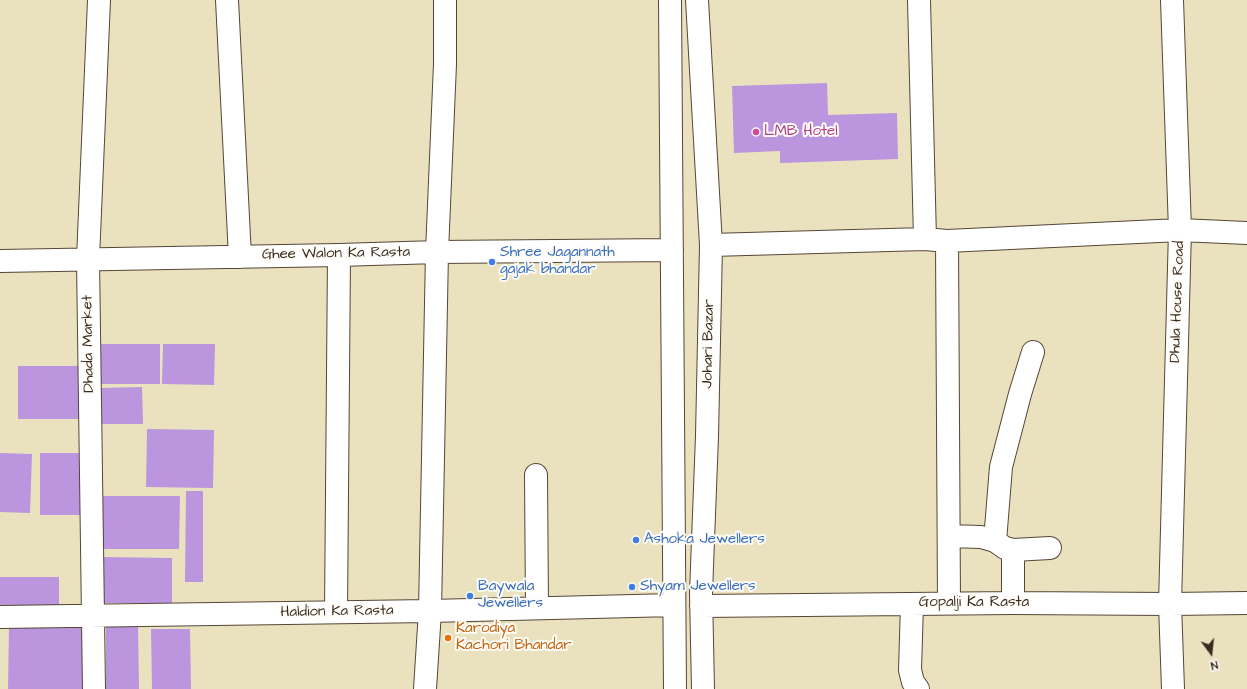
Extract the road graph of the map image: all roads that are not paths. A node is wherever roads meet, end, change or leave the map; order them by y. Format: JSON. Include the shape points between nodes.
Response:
{"nodes":[{"id":1,"x":99,"y":0,"type":"edge"},
{"id":2,"x":227,"y":0,"type":"edge"},
{"id":3,"x":445,"y":0,"type":"edge"},
{"id":4,"x":670,"y":0,"type":"edge"},
{"id":5,"x":697,"y":0,"type":"edge"},
{"id":6,"x":919,"y":0,"type":"edge"},
{"id":7,"x":1172,"y":0,"type":"edge"},
{"id":8,"x":1180,"y":230,"type":"junction"},
{"id":9,"x":1247,"y":233,"type":"edge"},
{"id":10,"x":924,"y":240,"type":"junction"},
{"id":11,"x":947,"y":240,"type":"junction"},
{"id":12,"x":711,"y":245,"type":"junction"},
{"id":13,"x":672,"y":250,"type":"junction"},
{"id":14,"x":437,"y":252,"type":"junction"},
{"id":15,"x":339,"y":255,"type":"junction"},
{"id":16,"x":240,"y":256,"type":"junction"},
{"id":17,"x":88,"y":259,"type":"junction"},
{"id":18,"x":0,"y":261,"type":"edge"},
{"id":19,"x":1033,"y":352,"type":"dead end"},
{"id":20,"x":536,"y":475,"type":"dead end"},
{"id":21,"x":949,"y":536,"type":"junction"},
{"id":22,"x":1004,"y":546,"type":"junction"},
{"id":23,"x":1050,"y":548,"type":"dead end"},
{"id":24,"x":949,"y":603,"type":"junction"},
{"id":25,"x":1013,"y":603,"type":"junction"},
{"id":26,"x":1247,"y":603,"type":"edge"},
{"id":27,"x":912,"y":604,"type":"junction"},
{"id":28,"x":1170,"y":604,"type":"junction"},
{"id":29,"x":674,"y":605,"type":"junction"},
{"id":30,"x":701,"y":606,"type":"junction"},
{"id":31,"x":537,"y":608,"type":"junction"},
{"id":32,"x":430,"y":610,"type":"junction"},
{"id":33,"x":336,"y":612,"type":"junction"},
{"id":34,"x":93,"y":615,"type":"junction"},
{"id":35,"x":0,"y":617,"type":"edge"},
{"id":36,"x":94,"y":689,"type":"edge"},
{"id":37,"x":425,"y":689,"type":"edge"},
{"id":38,"x":675,"y":689,"type":"edge"},
{"id":39,"x":703,"y":689,"type":"edge"},
{"id":40,"x":918,"y":689,"type":"edge"},
{"id":41,"x":1173,"y":689,"type":"edge"}],
"edges":[{"from":1,"to":17,"type":"street","name":"Dhada Market"},
{"from":2,"to":16,"type":"street"},
{"from":3,"to":14,"type":"street","via":[[445,64]]},
{"from":4,"to":13,"type":"street"},
{"from":5,"to":12,"type":"street","name":"Johari Bazar"},
{"from":6,"to":10,"type":"street"},
{"from":7,"to":8,"type":"street","name":"Dhula House Road"},
{"from":8,"to":9,"type":"street"},
{"from":8,"to":11,"type":"street"},
{"from":8,"to":28,"type":"street","name":"Dhula House Road"},
{"from":10,"to":11,"type":"street"},
{"from":10,"to":12,"type":"street"},
{"from":11,"to":21,"type":"street"},
{"from":12,"to":30,"type":"street","name":"Johari Bazar"},
{"from":13,"to":14,"type":"street","name":"Ghee Walon Ka Rasta"},
{"from":13,"to":29,"type":"street"},
{"from":14,"to":15,"type":"street","name":"Ghee Walon Ka Rasta"},
{"from":14,"to":32,"type":"street"},
{"from":15,"to":16,"type":"street","name":"Ghee Walon Ka Rasta"},
{"from":15,"to":33,"type":"street"},
{"from":16,"to":17,"type":"street","name":"Ghee Walon Ka Rasta"},
{"from":17,"to":18,"type":"street","name":"Ghee Walon Ka Rasta"},
{"from":17,"to":34,"type":"street","name":"Dhada Market"},
{"from":19,"to":22,"type":"street","via":[[1001,467]]},
{"from":20,"to":31,"type":"street"},
{"from":21,"to":22,"type":"street","via":[[981,537]]},
{"from":21,"to":24,"type":"street"},
{"from":22,"to":23,"type":"street"},
{"from":22,"to":25,"type":"street"},
{"from":24,"to":25,"type":"street","name":"Gopalji Ka Rasta"},
{"from":24,"to":27,"type":"street","name":"Gopalji Ka Rasta"},
{"from":25,"to":28,"type":"street","name":"Gopalji Ka Rasta"},
{"from":26,"to":28,"type":"street","name":"Gopalji Ka Rasta"},
{"from":27,"to":30,"type":"street","name":"Gopalji Ka Rasta"},
{"from":27,"to":40,"type":"street","via":[[910,670]]},
{"from":28,"to":41,"type":"street","name":"Dhula House Road"},
{"from":29,"to":31,"type":"street","name":"Haldion Ka Rasta"},
{"from":29,"to":38,"type":"street"},
{"from":30,"to":39,"type":"street","name":"Johari Bazar"},
{"from":31,"to":32,"type":"street","name":"Haldion Ka Rasta"},
{"from":32,"to":33,"type":"street","name":"Haldion Ka Rasta"},
{"from":32,"to":37,"type":"street"},
{"from":33,"to":34,"type":"street","name":"Haldion Ka Rasta"},
{"from":34,"to":35,"type":"street","name":"Haldion Ka Rasta"},
{"from":34,"to":36,"type":"street","name":"Dhada Market"}]}
